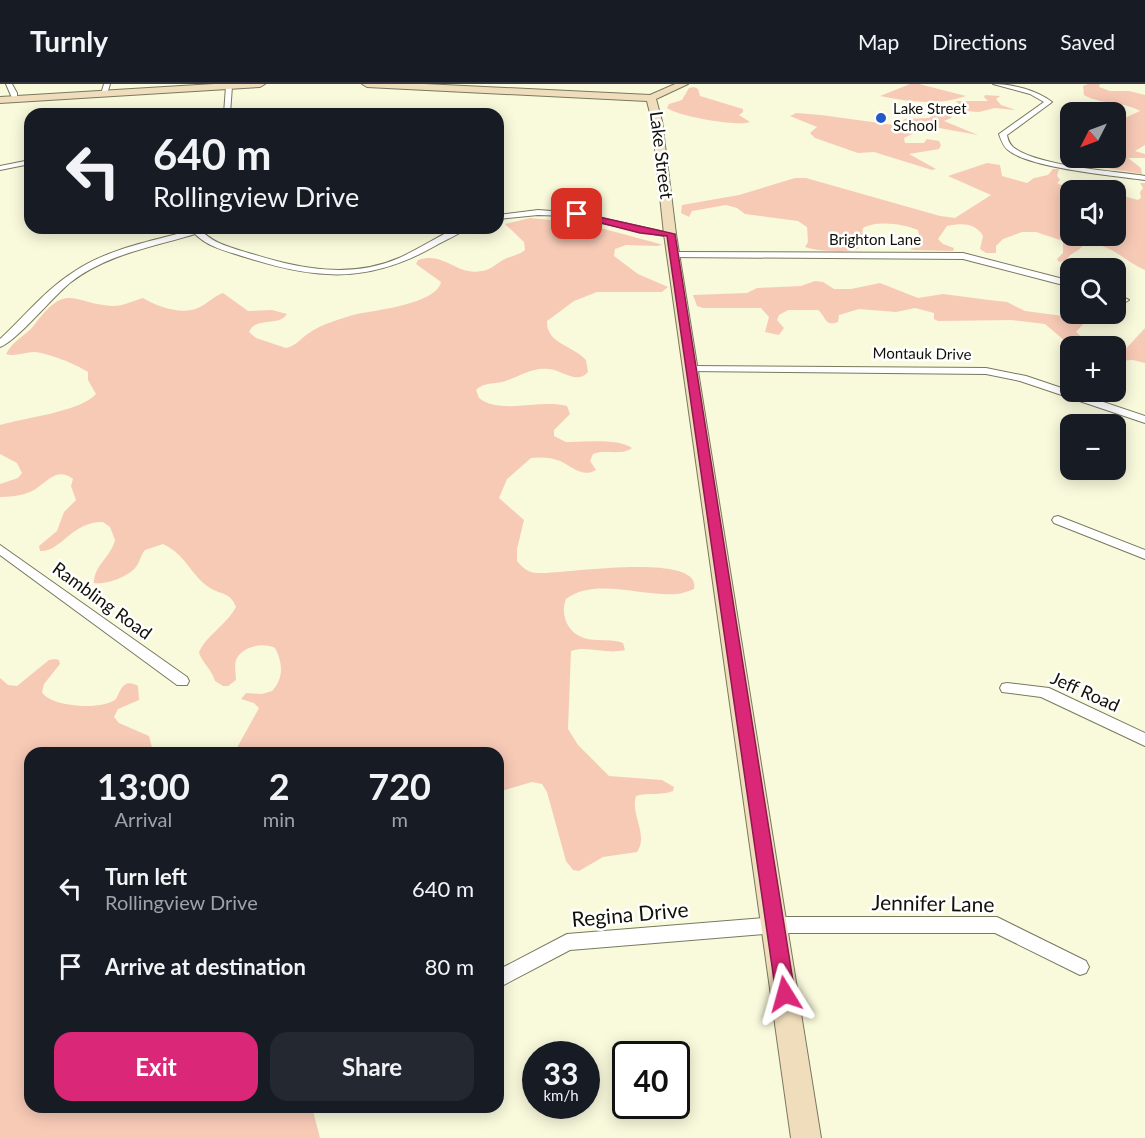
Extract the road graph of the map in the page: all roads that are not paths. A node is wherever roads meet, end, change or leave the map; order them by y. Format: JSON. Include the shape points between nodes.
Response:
{"nodes":[{"id":1,"x":9,"y":84,"type":"edge"},
{"id":2,"x":260,"y":84,"type":"edge"},
{"id":3,"x":367,"y":84,"type":"edge"},
{"id":4,"x":683,"y":84,"type":"edge"},
{"id":5,"x":996,"y":84,"type":"edge"},
{"id":6,"x":229,"y":86,"type":"junction"},
{"id":7,"x":106,"y":89,"type":"edge"},
{"id":8,"x":651,"y":98,"type":"junction"},
{"id":9,"x":15,"y":99,"type":"junction"},
{"id":10,"x":0,"y":100,"type":"edge"},
{"id":11,"x":228,"y":108,"type":"edge"},
{"id":12,"x":24,"y":163,"type":"edge"},
{"id":13,"x":0,"y":168,"type":"edge"},
{"id":14,"x":1145,"y":178,"type":"edge"},
{"id":15,"x":504,"y":217,"type":"edge"},
{"id":16,"x":183,"y":234,"type":"edge"},
{"id":17,"x":200,"y":234,"type":"edge"},
{"id":18,"x":451,"y":234,"type":"edge"},
{"id":19,"x":670,"y":234,"type":"junction"},
{"id":20,"x":675,"y":255,"type":"junction"},
{"id":21,"x":1060,"y":281,"type":"edge"},
{"id":22,"x":0,"y":344,"type":"edge"},
{"id":23,"x":691,"y":369,"type":"junction"},
{"id":24,"x":1145,"y":420,"type":"edge"},
{"id":25,"x":1058,"y":520,"type":"dead end"},
{"id":26,"x":0,"y":549,"type":"edge"},
{"id":27,"x":1145,"y":555,"type":"edge"},
{"id":28,"x":182,"y":681,"type":"dead end"},
{"id":29,"x":1007,"y":688,"type":"dead end"},
{"id":30,"x":1145,"y":740,"type":"edge"},
{"id":31,"x":775,"y":925,"type":"junction"},
{"id":32,"x":1080,"y":967,"type":"dead end"},
{"id":33,"x":504,"y":977,"type":"edge"},
{"id":34,"x":806,"y":1138,"type":"edge"}],
"edges":[{"from":1,"to":9,"type":"street"},
{"from":2,"to":6,"type":"street"},
{"from":3,"to":8,"type":"street"},
{"from":4,"to":8,"type":"street","name":"Lake Street"},
{"from":5,"to":14,"type":"street","via":[[1032,93],[1049,102],[1003,134],[1006,145],[1014,151]]},
{"from":6,"to":7,"type":"street"},
{"from":6,"to":11,"type":"street"},
{"from":7,"to":9,"type":"street"},
{"from":8,"to":19,"type":"street","name":"Lake Street"},
{"from":9,"to":10,"type":"street"},
{"from":12,"to":13,"type":"street"},
{"from":15,"to":19,"type":"street","via":[[577,214],[640,231]]},
{"from":16,"to":22,"type":"street","via":[[119,254],[79,272]]},
{"from":17,"to":18,"type":"street","via":[[207,241],[287,269],[341,274],[394,263]]},
{"from":19,"to":20,"type":"street","name":"Lake Street"},
{"from":20,"to":21,"type":"street","name":"Brighton Lane","via":[[963,256]]},
{"from":20,"to":23,"type":"street","name":"Lake Street"},
{"from":23,"to":24,"type":"street","name":"Montauk Drive","via":[[986,371],[1022,378]]},
{"from":23,"to":31,"type":"street","name":"Lake Street"},
{"from":25,"to":27,"type":"street"},
{"from":26,"to":28,"type":"street","name":"Rambling Road"},
{"from":29,"to":30,"type":"street","name":"Jeff Road","via":[[1044,692]]},
{"from":31,"to":32,"type":"street","name":"Jennifer Lane","via":[[997,925]]},
{"from":31,"to":33,"type":"street","name":"Regina Drive","via":[[567,942]]},
{"from":31,"to":34,"type":"street","name":"Lake Street"}]}
